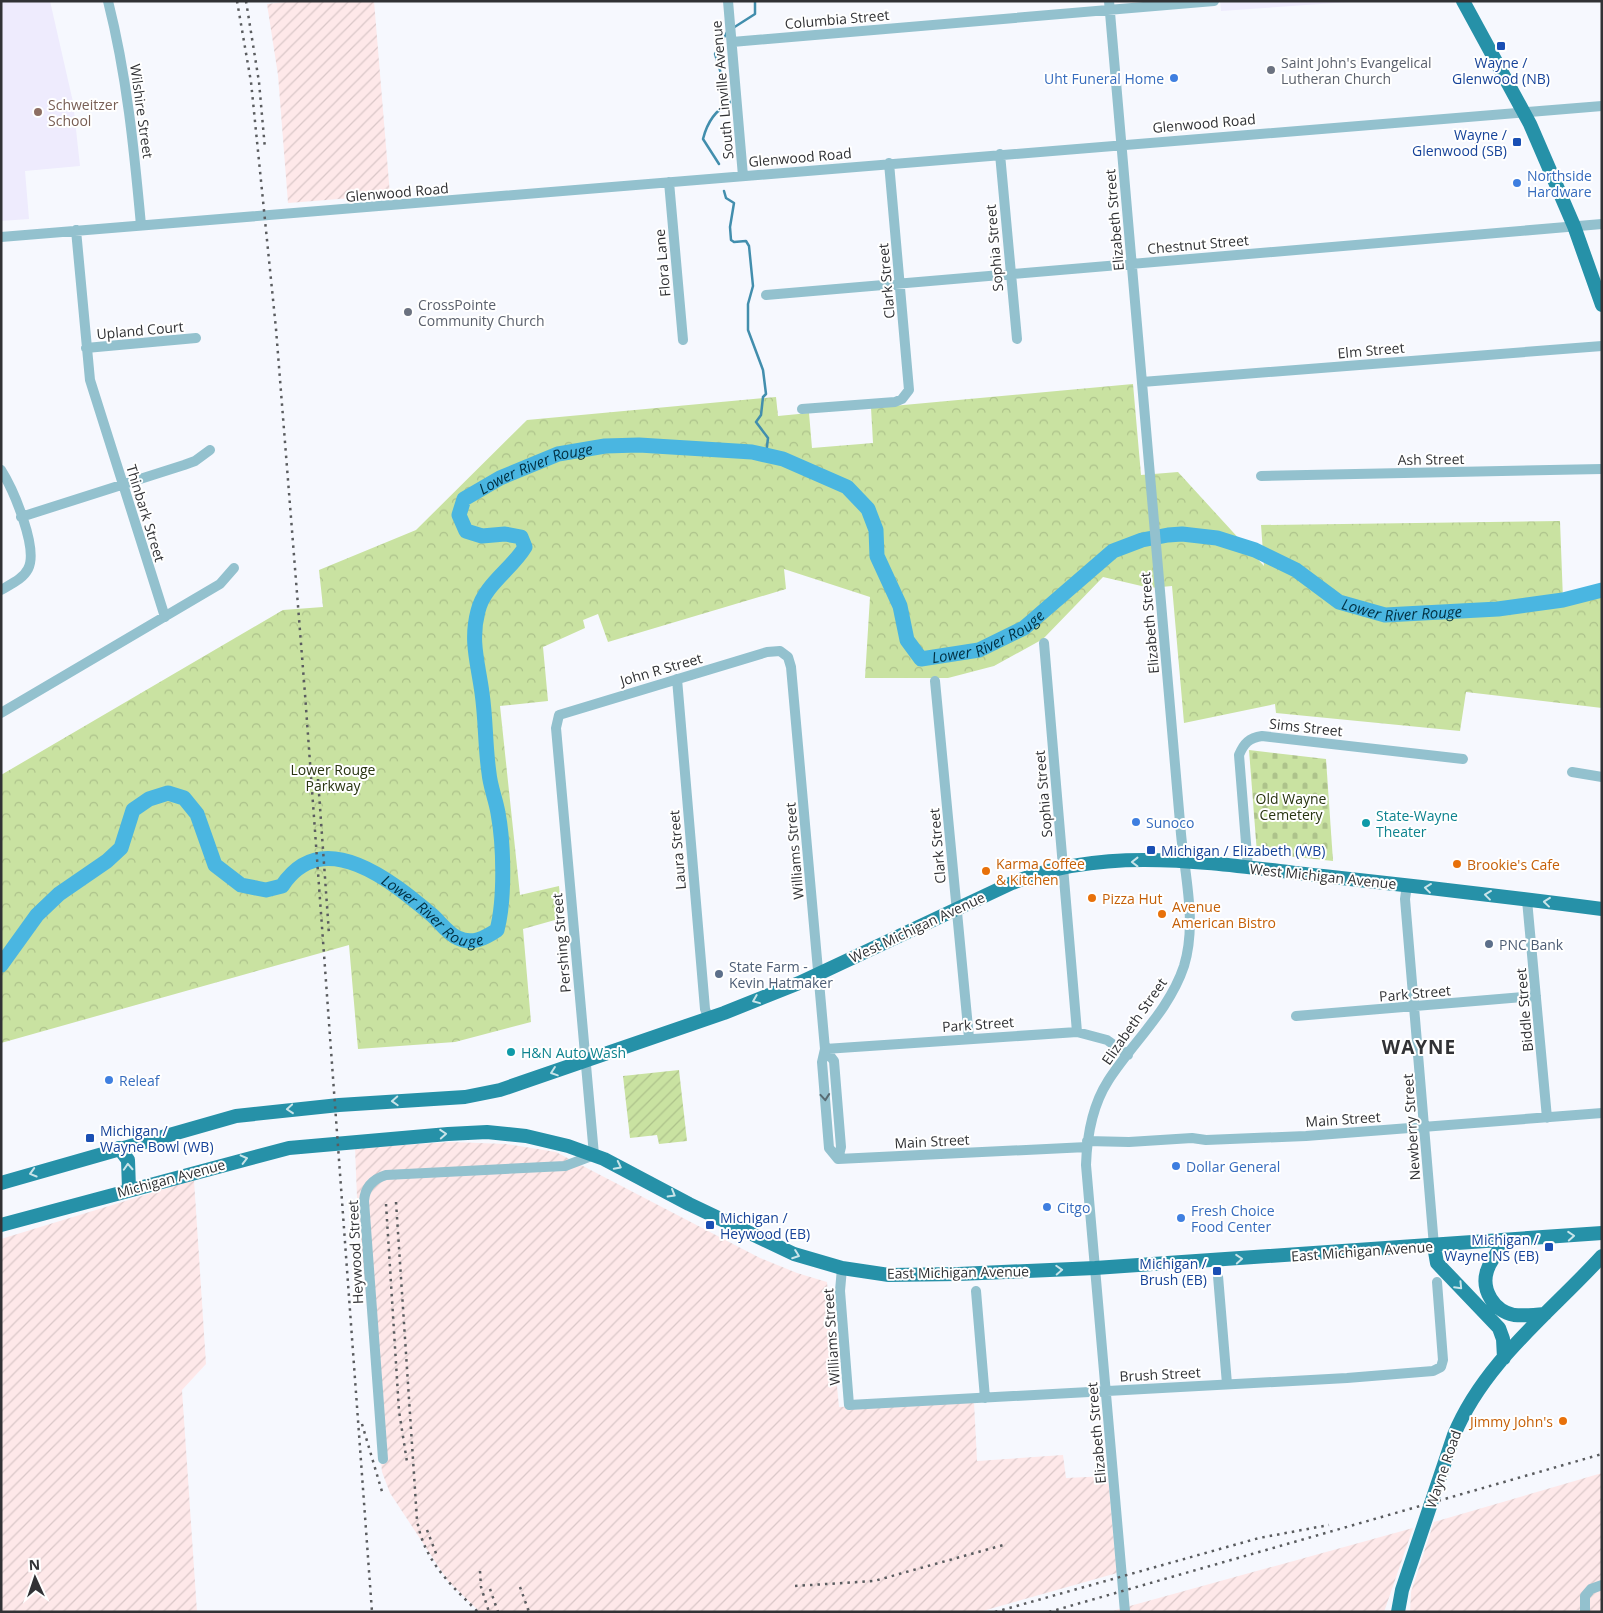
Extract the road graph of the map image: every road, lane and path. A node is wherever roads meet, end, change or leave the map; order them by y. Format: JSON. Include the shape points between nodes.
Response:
{"nodes":[{"id":1,"x":108,"y":1,"type":"edge"},
{"id":2,"x":728,"y":1,"type":"edge"},
{"id":3,"x":1214,"y":1,"type":"edge"},
{"id":4,"x":1463,"y":1,"type":"edge"},
{"id":5,"x":1110,"y":6,"type":"edge"},
{"id":6,"x":732,"y":42,"type":"junction"},
{"id":7,"x":1602,"y":106,"type":"edge"},
{"id":8,"x":1524,"y":113,"type":"junction"},
{"id":9,"x":1121,"y":143,"type":"junction"},
{"id":10,"x":1000,"y":154,"type":"junction"},
{"id":11,"x":889,"y":163,"type":"junction"},
{"id":12,"x":742,"y":176,"type":"junction"},
{"id":13,"x":669,"y":182,"type":"junction"},
{"id":14,"x":1602,"y":224,"type":"edge"},
{"id":15,"x":141,"y":226,"type":"junction"},
{"id":16,"x":1574,"y":226,"type":"junction"},
{"id":17,"x":76,"y":230,"type":"junction"},
{"id":18,"x":1,"y":237,"type":"edge"},
{"id":19,"x":1132,"y":263,"type":"junction"},
{"id":20,"x":1011,"y":274,"type":"junction"},
{"id":21,"x":900,"y":283,"type":"junction"},
{"id":22,"x":766,"y":295,"type":"dead end"},
{"id":23,"x":1602,"y":305,"type":"edge"},
{"id":24,"x":196,"y":338,"type":"dead end"},
{"id":25,"x":1016,"y":339,"type":"dead end"},
{"id":26,"x":683,"y":340,"type":"dead end"},
{"id":27,"x":1602,"y":346,"type":"edge"},
{"id":28,"x":86,"y":348,"type":"junction"},
{"id":29,"x":1142,"y":382,"type":"junction"},
{"id":30,"x":802,"y":409,"type":"dead end"},
{"id":31,"x":210,"y":450,"type":"dead end"},
{"id":32,"x":1602,"y":469,"type":"edge"},
{"id":33,"x":1,"y":470,"type":"edge"},
{"id":34,"x":1261,"y":476,"type":"dead end"},
{"id":35,"x":123,"y":485,"type":"junction"},
{"id":36,"x":21,"y":517,"type":"junction"},
{"id":37,"x":234,"y":568,"type":"dead end"},
{"id":38,"x":1,"y":590,"type":"edge"},
{"id":39,"x":165,"y":617,"type":"junction"},
{"id":40,"x":1044,"y":643,"type":"dead end"},
{"id":41,"x":784,"y":653,"type":"joint"},
{"id":42,"x":677,"y":679,"type":"junction"},
{"id":43,"x":935,"y":681,"type":"dead end"},
{"id":44,"x":1,"y":713,"type":"edge"},
{"id":45,"x":556,"y":728,"type":"joint"},
{"id":46,"x":1463,"y":759,"type":"dead end"},
{"id":47,"x":1572,"y":772,"type":"dead end"},
{"id":48,"x":1602,"y":777,"type":"edge"},
{"id":49,"x":1184,"y":861,"type":"junction"},
{"id":50,"x":1064,"y":867,"type":"junction"},
{"id":51,"x":1248,"y":868,"type":"junction"},
{"id":52,"x":1407,"y":885,"type":"junction"},
{"id":53,"x":1527,"y":900,"type":"junction"},
{"id":54,"x":957,"y":909,"type":"junction"},
{"id":55,"x":1602,"y":909,"type":"edge"},
{"id":56,"x":818,"y":974,"type":"junction"},
{"id":57,"x":1536,"y":996,"type":"junction"},
{"id":58,"x":1414,"y":1006,"type":"junction"},
{"id":59,"x":1296,"y":1016,"type":"dead end"},
{"id":60,"x":709,"y":1019,"type":"junction"},
{"id":61,"x":1077,"y":1032,"type":"junction"},
{"id":62,"x":969,"y":1038,"type":"junction"},
{"id":63,"x":825,"y":1048,"type":"junction"},
{"id":64,"x":1128,"y":1055,"type":"junction"},
{"id":65,"x":585,"y":1062,"type":"junction"},
{"id":66,"x":1602,"y":1113,"type":"edge"},
{"id":67,"x":1547,"y":1118,"type":"junction"},
{"id":68,"x":1425,"y":1127,"type":"junction"},
{"id":69,"x":342,"y":1142,"type":"joint"},
{"id":70,"x":1087,"y":1144,"type":"junction"},
{"id":71,"x":119,"y":1148,"type":"junction"},
{"id":72,"x":594,"y":1155,"type":"junction"},
{"id":73,"x":838,"y":1159,"type":"joint"},
{"id":74,"x":1,"y":1183,"type":"edge"},
{"id":75,"x":129,"y":1190,"type":"junction"},
{"id":76,"x":1,"y":1224,"type":"edge"},
{"id":77,"x":1602,"y":1233,"type":"edge"},
{"id":78,"x":1506,"y":1241,"type":"junction"},
{"id":79,"x":1434,"y":1246,"type":"junction"},
{"id":80,"x":1602,"y":1256,"type":"edge"},
{"id":81,"x":842,"y":1268,"type":"junction"},
{"id":82,"x":1095,"y":1268,"type":"junction"},
{"id":83,"x":1218,"y":1276,"type":"dead end"},
{"id":84,"x":1437,"y":1282,"type":"dead end"},
{"id":85,"x":976,"y":1290,"type":"dead end"},
{"id":86,"x":1546,"y":1314,"type":"junction"},
{"id":87,"x":1504,"y":1358,"type":"junction"},
{"id":88,"x":1228,"y":1384,"type":"junction"},
{"id":89,"x":1106,"y":1390,"type":"junction"},
{"id":90,"x":985,"y":1398,"type":"junction"},
{"id":91,"x":849,"y":1405,"type":"joint"},
{"id":92,"x":383,"y":1459,"type":"dead end"},
{"id":93,"x":1602,"y":1585,"type":"edge"},
{"id":94,"x":1584,"y":1606,"type":"edge"},
{"id":95,"x":1125,"y":1612,"type":"edge"},
{"id":96,"x":1398,"y":1612,"type":"edge"}],
"edges":[{"from":1,"to":15,"type":"street","name":"Wilshire Street","via":[[130,112]]},
{"from":2,"to":6,"type":"street","name":"South Linville Avenue"},
{"from":3,"to":5,"type":"street","name":"Columbia Street"},
{"from":4,"to":8,"type":"main road"},
{"from":5,"to":6,"type":"street","name":"Columbia Street"},
{"from":5,"to":9,"type":"street","name":"Elizabeth Street"},
{"from":6,"to":12,"type":"street","name":"South Linville Avenue"},
{"from":7,"to":8,"type":"street","name":"Glenwood Road"},
{"from":8,"to":9,"type":"street","name":"Glenwood Road"},
{"from":8,"to":16,"type":"main road"},
{"from":9,"to":10,"type":"street","name":"Glenwood Road"},
{"from":9,"to":19,"type":"street","name":"Elizabeth Street"},
{"from":10,"to":11,"type":"street","name":"Glenwood Road"},
{"from":10,"to":20,"type":"street","name":"Sophia Street"},
{"from":11,"to":12,"type":"street","name":"Glenwood Road"},
{"from":11,"to":21,"type":"street","name":"Clark Street"},
{"from":12,"to":13,"type":"street","name":"Glenwood Road"},
{"from":13,"to":15,"type":"street","name":"Glenwood Road"},
{"from":13,"to":26,"type":"street","name":"Flora Lane"},
{"from":14,"to":16,"type":"street","name":"Chestnut Street"},
{"from":15,"to":17,"type":"street","name":"Glenwood Road"},
{"from":16,"to":19,"type":"street","name":"Chestnut Street"},
{"from":16,"to":23,"type":"main road"},
{"from":17,"to":18,"type":"street","name":"Glenwood Road"},
{"from":17,"to":28,"type":"street","name":"Thinbark Street"},
{"from":19,"to":20,"type":"street","name":"Chestnut Street"},
{"from":19,"to":29,"type":"street","name":"Elizabeth Street"},
{"from":20,"to":21,"type":"street","name":"Chestnut Street"},
{"from":20,"to":25,"type":"street","name":"Sophia Street"},
{"from":21,"to":22,"type":"street","name":"Chestnut Street"},
{"from":21,"to":30,"type":"street","name":"Clark Street","via":[[910,384],[906,395],[895,402]]},
{"from":24,"to":28,"type":"street","name":"Upland Court"},
{"from":27,"to":29,"type":"street","name":"Elm Street"},
{"from":28,"to":35,"type":"street","name":"Thinbark Street","via":[[92,386]]},
{"from":29,"to":49,"type":"street","name":"Elizabeth Street"},
{"from":31,"to":35,"type":"street","via":[[195,462]]},
{"from":32,"to":34,"type":"street","name":"Ash Street"},
{"from":33,"to":36,"type":"street"},
{"from":35,"to":36,"type":"street"},
{"from":35,"to":39,"type":"street","name":"Thinbark Street"},
{"from":36,"to":38,"type":"street","via":[[31,549],[31,563],[24,576]]},
{"from":37,"to":39,"type":"street","via":[[220,584]]},
{"from":39,"to":44,"type":"street"},
{"from":40,"to":50,"type":"street","name":"Sophia Street"},
{"from":41,"to":42,"type":"street","name":"John R Street","via":[[767,652]]},
{"from":41,"to":56,"type":"street","name":"Williams Street","via":[[791,667]]},
{"from":42,"to":45,"type":"street","name":"John R Street","via":[[564,712],[557,718]]},
{"from":42,"to":60,"type":"street","name":"Laura Street","via":[[705,1009]]},
{"from":43,"to":54,"type":"street","name":"Clark Street"},
{"from":45,"to":65,"type":"street","name":"Pershing Street"},
{"from":46,"to":51,"type":"street","name":"Sims Street","via":[[1254,737],[1245,742],[1239,755]]},
{"from":47,"to":48,"type":"street"},
{"from":49,"to":50,"type":"main road","name":"West Michigan Avenue","one_way":true,"via":[[1099,862]]},
{"from":49,"to":51,"type":"main road","name":"West Michigan Avenue"},
{"from":49,"to":64,"type":"street","name":"Elizabeth Street","via":[[1190,922],[1184,965],[1167,1002]]},
{"from":50,"to":54,"type":"main road","name":"West Michigan Avenue","via":[[1030,876]]},
{"from":50,"to":61,"type":"street","name":"Sophia Street"},
{"from":51,"to":52,"type":"main road","name":"West Michigan Avenue"},
{"from":53,"to":52,"type":"main road","name":"West Michigan Avenue","one_way":true},
{"from":52,"to":58,"type":"street","name":"Newberry Street","via":[[1405,899]]},
{"from":55,"to":53,"type":"main road","name":"West Michigan Avenue","one_way":true},
{"from":53,"to":57,"type":"street","name":"Biddle Street"},
{"from":54,"to":56,"type":"main road","name":"West Michigan Avenue"},
{"from":54,"to":62,"type":"street","name":"Clark Street"},
{"from":56,"to":60,"type":"main road","name":"West Michigan Avenue","one_way":true},
{"from":56,"to":63,"type":"street","name":"Williams Street"},
{"from":57,"to":58,"type":"street","name":"Park Street"},
{"from":57,"to":67,"type":"street","name":"Biddle Street"},
{"from":58,"to":59,"type":"street","name":"Park Street"},
{"from":58,"to":68,"type":"street","name":"Newberry Street"},
{"from":60,"to":65,"type":"main road","name":"West Michigan Avenue"},
{"from":61,"to":62,"type":"street","name":"Park Street"},
{"from":61,"to":64,"type":"street","name":"Park Street","via":[[1106,1040]]},
{"from":62,"to":63,"type":"street","name":"Park Street"},
{"from":63,"to":73,"type":"street","name":"Williams Street","via":[[834,1061],[841,1147]]},
{"from":64,"to":70,"type":"street","name":"Elizabeth Street","via":[[1099,1099]]},
{"from":65,"to":71,"type":"main road","name":"West Michigan Avenue","one_way":true,"via":[[500,1090],[465,1097],[339,1104],[236,1116]]},
{"from":65,"to":72,"type":"street","name":"Pershing Street"},
{"from":66,"to":67,"type":"street","name":"Main Street"},
{"from":67,"to":68,"type":"street","name":"Main Street"},
{"from":68,"to":70,"type":"street","name":"Main Street"},
{"from":68,"to":79,"type":"street","name":"Newberry Street"},
{"from":69,"to":72,"type":"main road","name":"East Michigan Avenue","one_way":true,"via":[[487,1132],[526,1136]]},
{"from":75,"to":69,"type":"main road","name":"Michigan Avenue","one_way":true,"via":[[289,1148]]},
{"from":70,"to":73,"type":"street","name":"Main Street"},
{"from":70,"to":82,"type":"street","name":"Elizabeth Street"},
{"from":71,"to":74,"type":"main road","one_way":true},
{"from":75,"to":71,"type":"main road","one_way":true,"via":[[128,1160]]},
{"from":72,"to":81,"type":"main road","name":"East Michigan Avenue","one_way":true,"via":[[776,1247]]},
{"from":72,"to":92,"type":"street","name":"Heywood Street","via":[[565,1166],[386,1175],[376,1179],[367,1189],[364,1201]]},
{"from":75,"to":76,"type":"main road","name":"Michigan Avenue"},
{"from":78,"to":77,"type":"main road","name":"East Michigan Avenue","one_way":true},
{"from":78,"to":79,"type":"main road","name":"East Michigan Avenue"},
{"from":78,"to":86,"type":"main road","via":[[1487,1271],[1489,1296],[1510,1314]]},
{"from":82,"to":79,"type":"main road","name":"East Michigan Avenue","one_way":true},
{"from":79,"to":87,"type":"main road","one_way":true,"via":[[1437,1263],[1499,1328]]},
{"from":80,"to":86,"type":"main road","name":"Wayne Road"},
{"from":81,"to":82,"type":"main road","name":"East Michigan Avenue","one_way":true,"via":[[909,1276]]},
{"from":81,"to":91,"type":"street","name":"Williams Street","via":[[840,1291]]},
{"from":82,"to":89,"type":"street","name":"Elizabeth Street"},
{"from":83,"to":88,"type":"street"},
{"from":84,"to":88,"type":"street","name":"Brush Street","via":[[1443,1360],[1441,1367],[1433,1371]]},
{"from":85,"to":90,"type":"street"},
{"from":86,"to":87,"type":"main road","name":"Wayne Road"},
{"from":87,"to":96,"type":"main road","name":"Wayne Road","via":[[1471,1401],[1454,1435],[1402,1590]]},
{"from":88,"to":89,"type":"street","name":"Brush Street"},
{"from":89,"to":90,"type":"street","name":"Brush Street"},
{"from":89,"to":95,"type":"street","name":"Elizabeth Street"},
{"from":90,"to":91,"type":"street","name":"Brush Street"},
{"from":93,"to":94,"type":"street","via":[[1587,1592]]}]}
